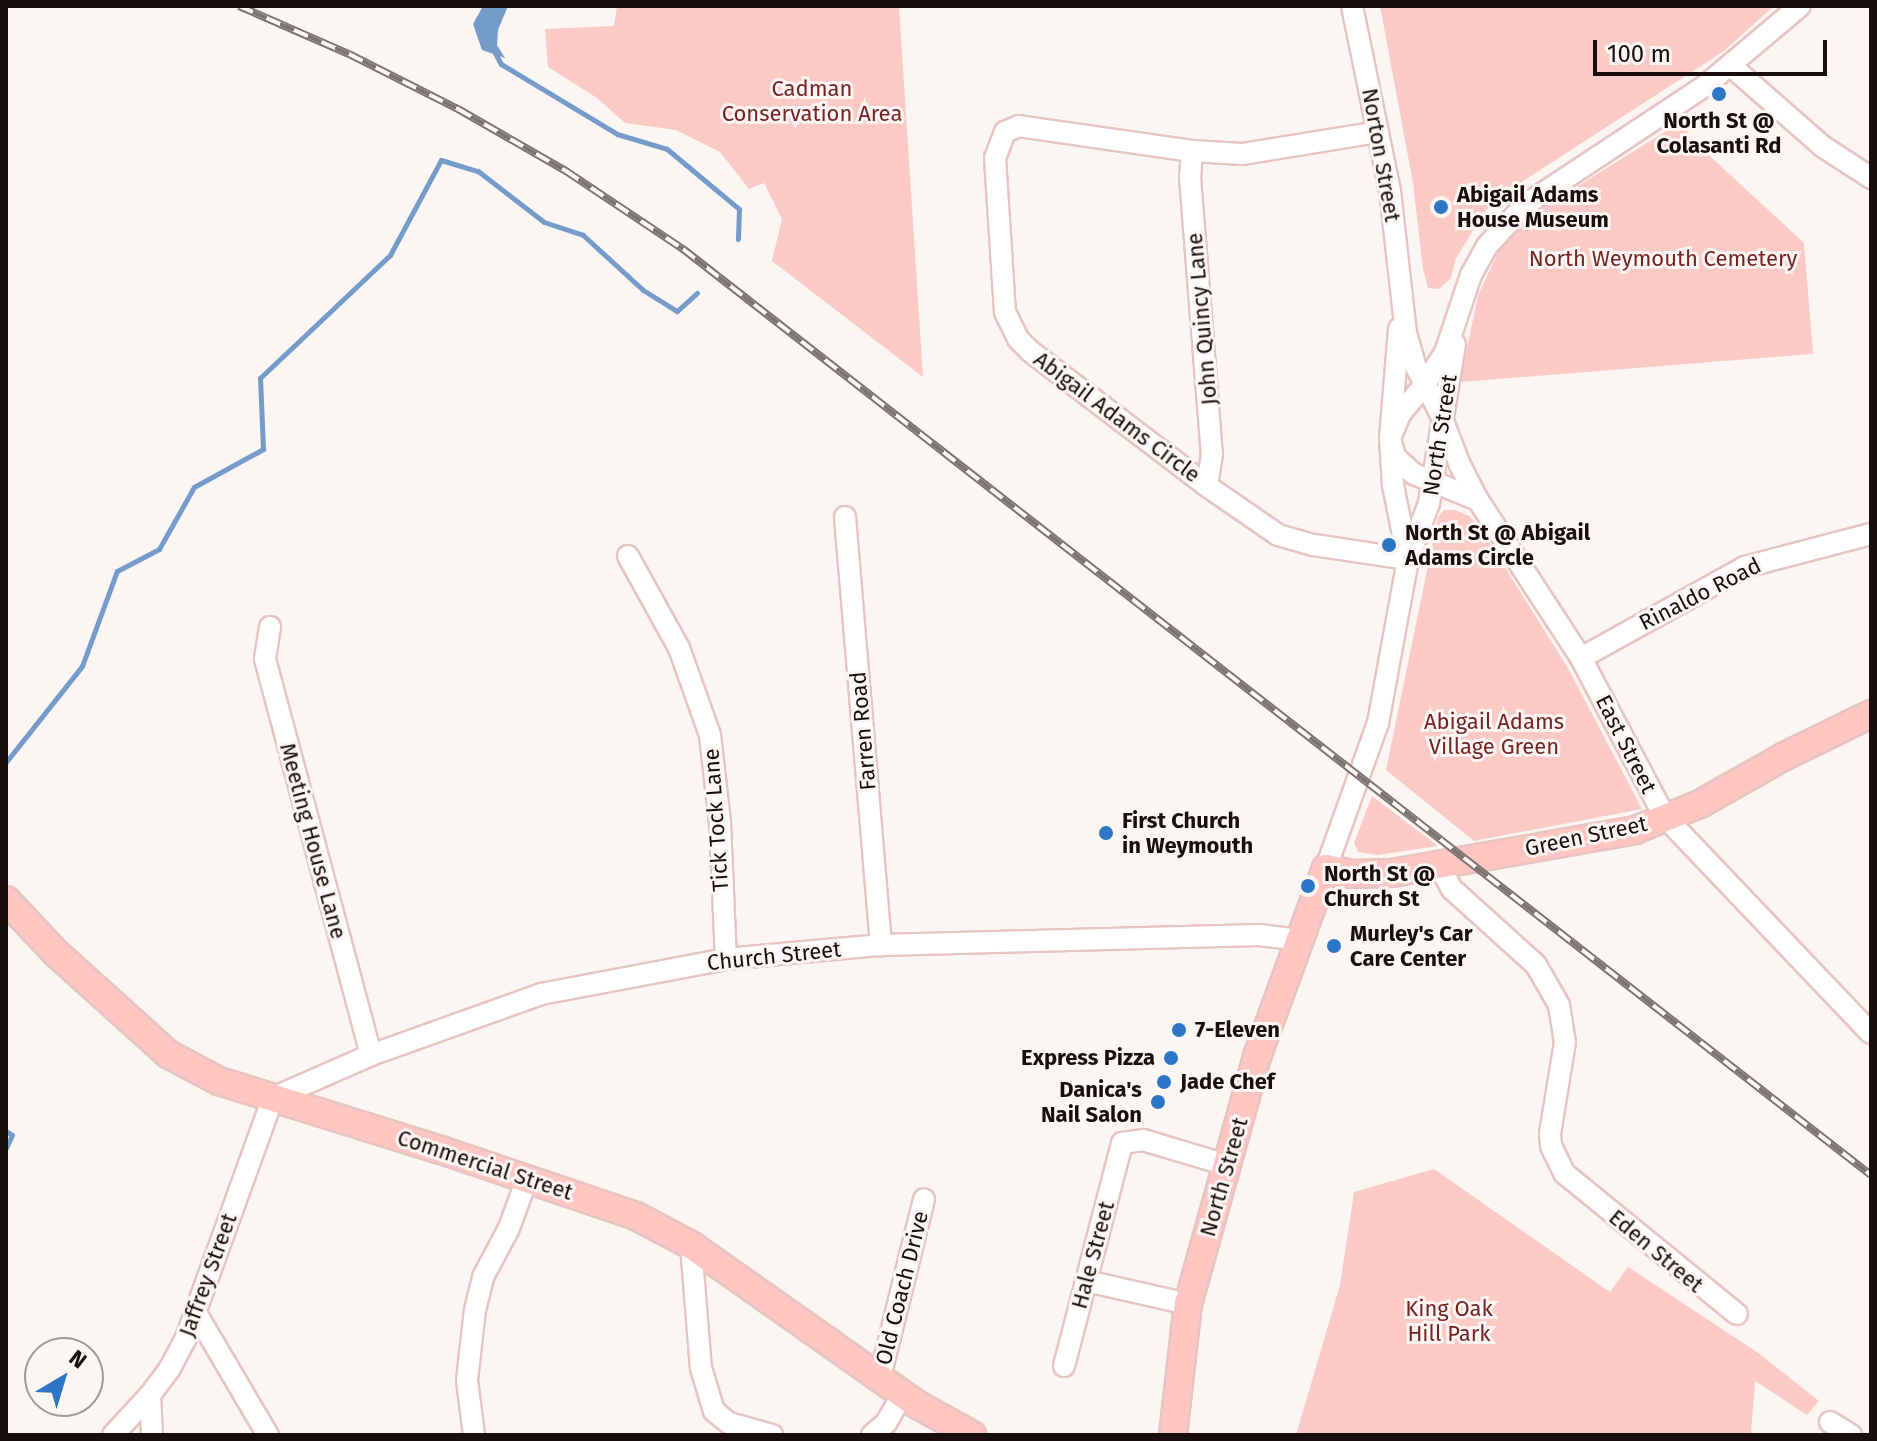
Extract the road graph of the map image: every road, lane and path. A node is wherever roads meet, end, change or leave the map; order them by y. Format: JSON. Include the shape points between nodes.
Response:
{"nodes":[{"id":1,"x":1352,"y":6,"type":"edge"},
{"id":2,"x":1800,"y":6,"type":"edge"},
{"id":3,"x":1731,"y":66,"type":"junction"},
{"id":4,"x":1378,"y":132,"type":"junction"},
{"id":5,"x":1192,"y":151,"type":"junction"},
{"id":6,"x":1871,"y":178,"type":"edge"},
{"id":7,"x":1401,"y":305,"type":"junction"},
{"id":8,"x":1461,"y":309,"type":"junction"},
{"id":9,"x":1424,"y":385,"type":"junction"},
{"id":10,"x":1443,"y":420,"type":"junction"},
{"id":11,"x":1390,"y":438,"type":"junction"},
{"id":12,"x":1433,"y":481,"type":"junction"},
{"id":13,"x":1207,"y":486,"type":"junction"},
{"id":14,"x":1478,"y":500,"type":"junction"},
{"id":15,"x":845,"y":517,"type":"dead end"},
{"id":16,"x":1871,"y":534,"type":"edge"},
{"id":17,"x":628,"y":556,"type":"dead end"},
{"id":18,"x":1408,"y":559,"type":"junction"},
{"id":19,"x":270,"y":627,"type":"dead end"},
{"id":20,"x":1581,"y":658,"type":"junction"},
{"id":21,"x":1871,"y":714,"type":"edge"},
{"id":22,"x":1665,"y":817,"type":"junction"},
{"id":23,"x":1439,"y":865,"type":"junction"},
{"id":24,"x":1326,"y":868,"type":"junction"},
{"id":25,"x":6,"y":900,"type":"edge"},
{"id":26,"x":1297,"y":940,"type":"junction"},
{"id":27,"x":881,"y":945,"type":"junction"},
{"id":28,"x":726,"y":959,"type":"junction"},
{"id":29,"x":1871,"y":1033,"type":"edge"},
{"id":30,"x":371,"y":1055,"type":"junction"},
{"id":31,"x":273,"y":1098,"type":"junction"},
{"id":32,"x":1227,"y":1165,"type":"junction"},
{"id":33,"x":527,"y":1179,"type":"junction"},
{"id":34,"x":924,"y":1199,"type":"dead end"},
{"id":35,"x":691,"y":1245,"type":"junction"},
{"id":36,"x":1086,"y":1281,"type":"junction"},
{"id":37,"x":1188,"y":1304,"type":"junction"},
{"id":38,"x":196,"y":1313,"type":"junction"},
{"id":39,"x":1737,"y":1314,"type":"dead end"},
{"id":40,"x":1064,"y":1366,"type":"dead end"},
{"id":41,"x":880,"y":1377,"type":"junction"},
{"id":42,"x":903,"y":1393,"type":"junction"},
{"id":43,"x":150,"y":1395,"type":"junction"},
{"id":44,"x":1830,"y":1422,"type":"dead end"},
{"id":45,"x":1169,"y":1430,"type":"edge"},
{"id":46,"x":113,"y":1435,"type":"edge"},
{"id":47,"x":152,"y":1435,"type":"edge"},
{"id":48,"x":268,"y":1435,"type":"edge"},
{"id":49,"x":474,"y":1435,"type":"edge"},
{"id":50,"x":772,"y":1435,"type":"edge"},
{"id":51,"x":872,"y":1435,"type":"edge"},
{"id":52,"x":972,"y":1435,"type":"edge"},
{"id":53,"x":1851,"y":1435,"type":"edge"}],
"edges":[{"from":1,"to":4,"type":"street","name":"Norton Street"},
{"from":2,"to":3,"type":"street","name":"North Street"},
{"from":3,"to":6,"type":"street","via":[[1822,146]]},
{"from":3,"to":8,"type":"street","name":"North Street","via":[[1518,212],[1481,255]]},
{"from":4,"to":5,"type":"street","name":"Abigail Adams Circle","via":[[1242,154]]},
{"from":4,"to":7,"type":"street","name":"Norton Street","via":[[1394,217]]},
{"from":5,"to":13,"type":"street","name":"John Quincy Lane","via":[[1212,454]]},
{"from":5,"to":13,"type":"street","name":"Abigail Adams Circle","via":[[1019,126],[1005,132],[995,158],[1005,312],[1018,339]]},
{"from":7,"to":9,"type":"street","name":"Norton Street"},
{"from":7,"to":11,"type":"street","name":"Norton Street"},
{"from":8,"to":9,"type":"street","name":"North Street","via":[[1445,353]]},
{"from":8,"to":10,"type":"street","name":"North Street"},
{"from":9,"to":10,"type":"street","name":"Norton Street"},
{"from":9,"to":11,"type":"street","name":"North Street","via":[[1400,414]]},
{"from":10,"to":12,"type":"street","name":"North Street"},
{"from":10,"to":14,"type":"street","name":"East Street"},
{"from":11,"to":12,"type":"street","via":[[1400,463]]},
{"from":11,"to":18,"type":"street","name":"North Street"},
{"from":12,"to":14,"type":"street"},
{"from":12,"to":18,"type":"street","name":"North Street","via":[[1423,526]]},
{"from":13,"to":18,"type":"street","name":"Abigail Adams Circle","via":[[1278,535]]},
{"from":14,"to":20,"type":"street","name":"East Street"},
{"from":15,"to":27,"type":"street","name":"Farren Road"},
{"from":16,"to":20,"type":"street","name":"Rinaldo Road","via":[[1745,567]]},
{"from":17,"to":28,"type":"street","name":"Tick Tock Lane","via":[[679,648],[710,735]]},
{"from":18,"to":24,"type":"street","name":"North Street","via":[[1376,731]]},
{"from":19,"to":30,"type":"street","name":"Meeting House Lane","via":[[265,659]]},
{"from":20,"to":22,"type":"street","name":"East Street"},
{"from":21,"to":22,"type":"main road","name":"Green Street","via":[[1700,804]]},
{"from":22,"to":23,"type":"main road","name":"Green Street","via":[[1635,830]]},
{"from":22,"to":29,"type":"street","name":"East Street"},
{"from":23,"to":24,"type":"main road","name":"Green Street","via":[[1368,874]]},
{"from":23,"to":39,"type":"street","name":"Eden Street","via":[[1452,889],[1536,965],[1559,1005],[1565,1042],[1551,1146],[1564,1173]]},
{"from":24,"to":26,"type":"main road","name":"North Street"},
{"from":25,"to":31,"type":"main road","name":"Commercial Street","via":[[168,1054],[219,1081]]},
{"from":26,"to":27,"type":"street","name":"Church Street","via":[[1259,935]]},
{"from":26,"to":32,"type":"main road","name":"North Street"},
{"from":27,"to":28,"type":"street","name":"Church Street"},
{"from":28,"to":30,"type":"street","name":"Church Street","via":[[541,994]]},
{"from":30,"to":31,"type":"street","name":"Church Street"},
{"from":31,"to":33,"type":"main road","name":"Commercial Street"},
{"from":31,"to":38,"type":"street","name":"Jaffrey Street"},
{"from":32,"to":36,"type":"street","name":"Hale Street","via":[[1143,1140],[1122,1143]]},
{"from":32,"to":37,"type":"main road","name":"North Street"},
{"from":33,"to":35,"type":"main road","name":"Commercial Street","via":[[636,1216]]},
{"from":33,"to":49,"type":"street","via":[[483,1277],[475,1310],[467,1380]]},
{"from":34,"to":41,"type":"street","name":"Old Coach Drive"},
{"from":35,"to":41,"type":"main road","name":"Commercial Street"},
{"from":35,"to":50,"type":"street","via":[[701,1368],[714,1411],[729,1423]]},
{"from":36,"to":37,"type":"street"},
{"from":36,"to":40,"type":"street","name":"Hale Street"},
{"from":37,"to":45,"type":"main road","name":"North Street"},
{"from":38,"to":43,"type":"street","name":"Jaffrey Street","via":[[170,1368]]},
{"from":38,"to":48,"type":"street"},
{"from":41,"to":42,"type":"main road","name":"Commercial Street"},
{"from":42,"to":51,"type":"street","via":[[886,1423]]},
{"from":42,"to":52,"type":"main road","name":"Commercial Street"},
{"from":43,"to":46,"type":"street","name":"Jaffrey Street"},
{"from":43,"to":47,"type":"street"},
{"from":44,"to":53,"type":"street"}]}
